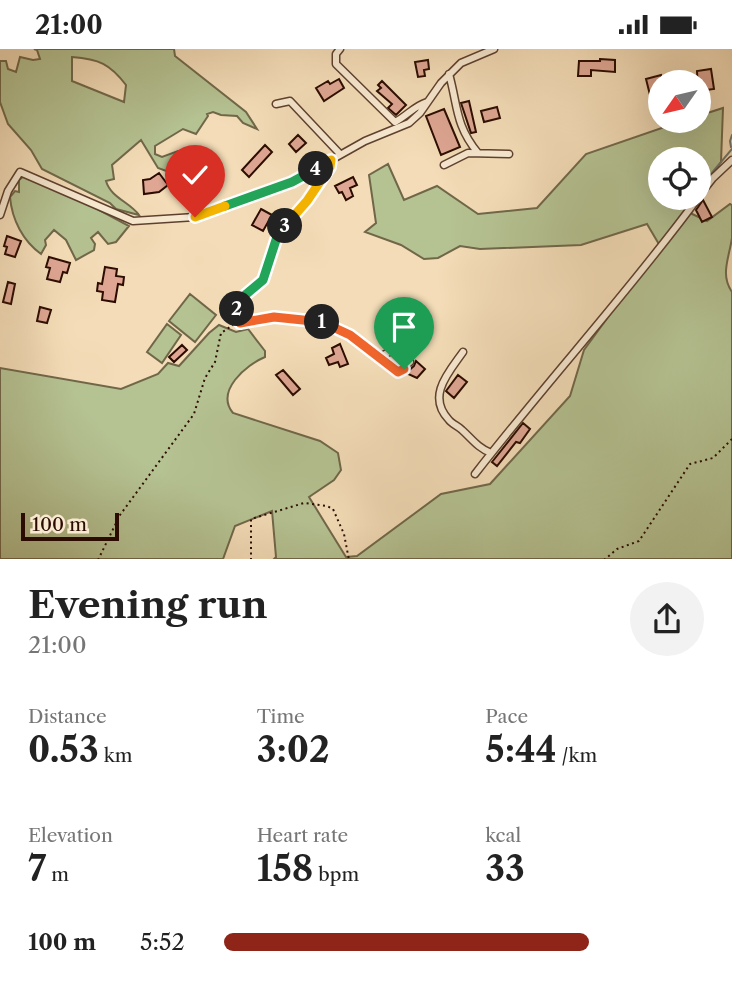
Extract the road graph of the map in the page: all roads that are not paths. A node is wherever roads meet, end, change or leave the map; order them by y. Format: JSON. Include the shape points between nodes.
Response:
{"nodes":[{"id":1,"x":341,"y":49,"type":"edge"},
{"id":2,"x":494,"y":49,"type":"edge"},
{"id":3,"x":449,"y":74,"type":"junction"},
{"id":4,"x":428,"y":102,"type":"junction"},
{"id":5,"x":276,"y":104,"type":"dead end"},
{"id":6,"x":478,"y":153,"type":"junction"},
{"id":7,"x":340,"y":154,"type":"junction"},
{"id":8,"x":509,"y":154,"type":"dead end"},
{"id":9,"x":331,"y":160,"type":"junction"},
{"id":10,"x":732,"y":160,"type":"edge"},
{"id":11,"x":444,"y":165,"type":"dead end"},
{"id":12,"x":711,"y":181,"type":"edge"},
{"id":13,"x":688,"y":210,"type":"edge"},
{"id":14,"x":0,"y":215,"type":"edge"},
{"id":15,"x":421,"y":333,"type":"dead end"},
{"id":16,"x":463,"y":352,"type":"dead end"},
{"id":17,"x":380,"y":357,"type":"junction"},
{"id":18,"x":410,"y":362,"type":"dead end"},
{"id":19,"x":491,"y":453,"type":"junction"},
{"id":20,"x":475,"y":474,"type":"dead end"}],
"edges":[{"from":1,"to":4,"type":"street","via":[[336,64],[395,122]]},
{"from":2,"to":3,"type":"street","via":[[461,62]]},
{"from":3,"to":4,"type":"street"},
{"from":3,"to":6,"type":"street","via":[[457,118]]},
{"from":4,"to":7,"type":"street","via":[[409,123]]},
{"from":5,"to":7,"type":"street","via":[[290,101]]},
{"from":6,"to":8,"type":"street"},
{"from":6,"to":11,"type":"street"},
{"from":7,"to":9,"type":"street"},
{"from":9,"to":14,"type":"street","via":[[292,182],[195,217],[133,221],[20,172]]},
{"from":9,"to":17,"type":"street","via":[[276,240],[263,280],[238,307],[238,322],[274,317],[318,321],[340,328]]},
{"from":10,"to":12,"type":"street"},
{"from":13,"to":19,"type":"street"},
{"from":15,"to":17,"type":"street"},
{"from":16,"to":19,"type":"street","via":[[440,386],[440,400],[449,421]]},
{"from":17,"to":18,"type":"street","via":[[398,372]]},
{"from":19,"to":20,"type":"street"}]}
